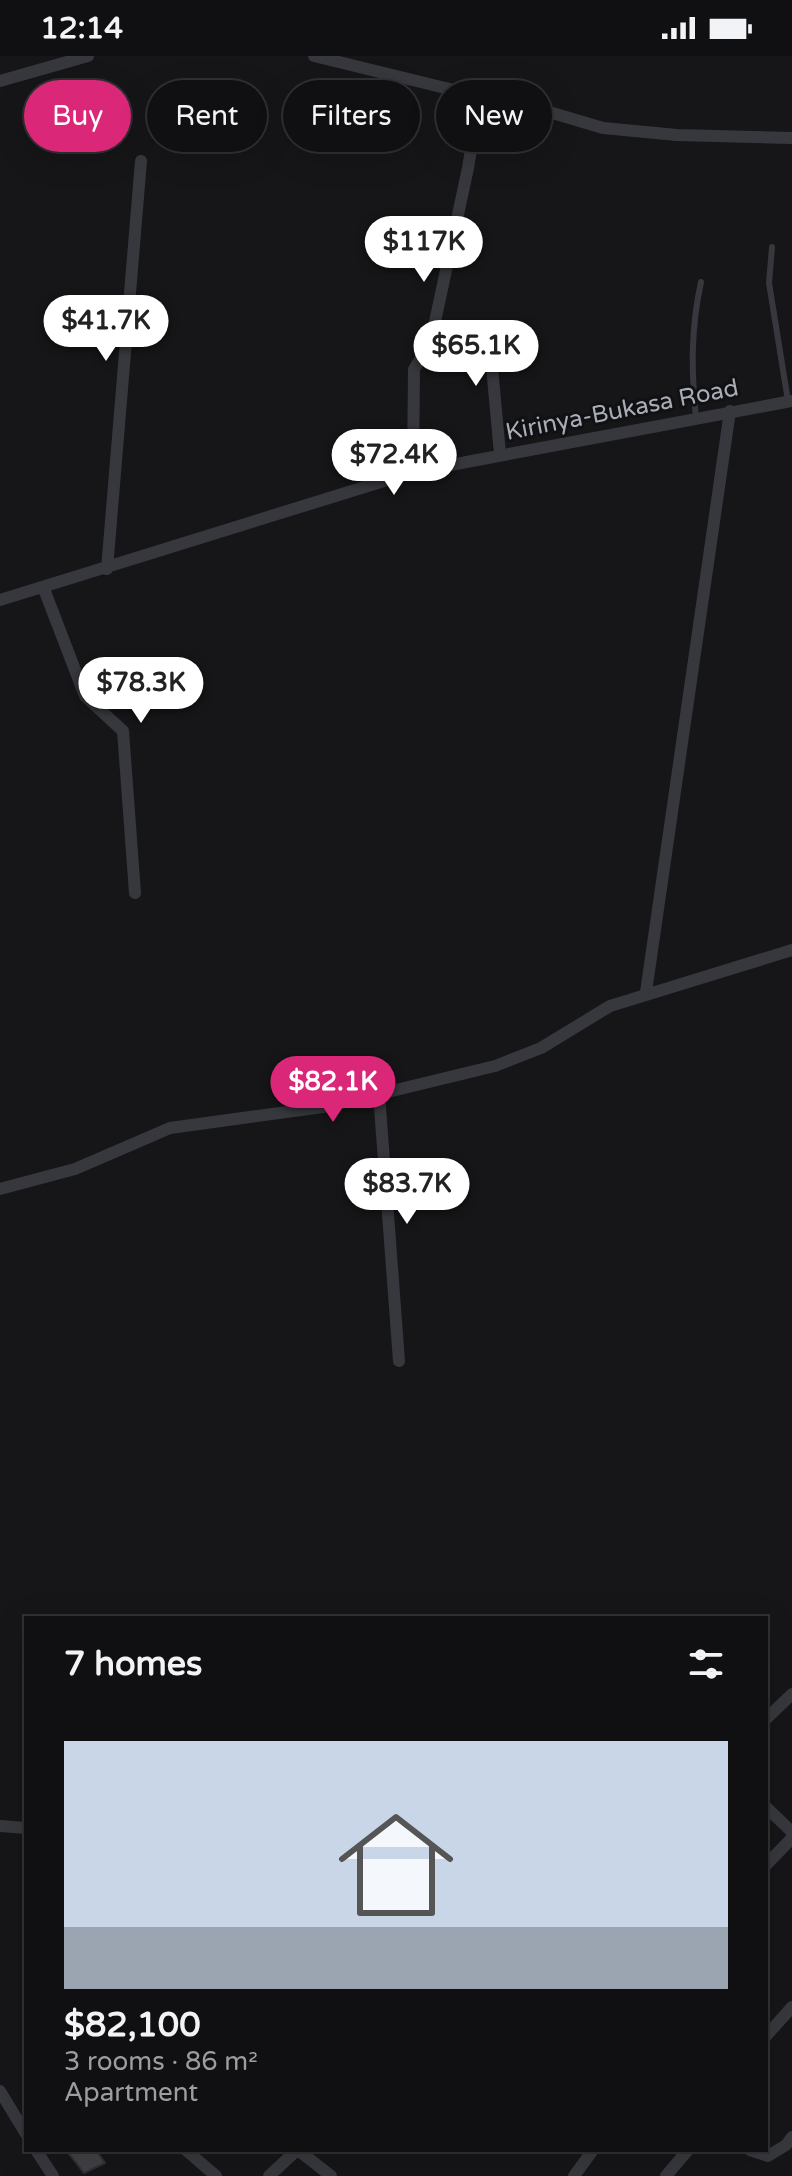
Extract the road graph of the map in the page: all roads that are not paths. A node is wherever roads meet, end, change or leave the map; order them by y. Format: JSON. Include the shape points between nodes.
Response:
{"nodes":[{"id":1,"x":88,"y":56,"type":"edge"},
{"id":2,"x":314,"y":56,"type":"edge"},
{"id":3,"x":0,"y":81,"type":"edge"},
{"id":4,"x":436,"y":86,"type":"edge"},
{"id":5,"x":552,"y":113,"type":"edge"},
{"id":6,"x":792,"y":138,"type":"edge"},
{"id":7,"x":471,"y":152,"type":"edge"},
{"id":8,"x":141,"y":161,"type":"dead end"},
{"id":9,"x":772,"y":247,"type":"dead end"},
{"id":10,"x":701,"y":282,"type":"dead end"},
{"id":11,"x":430,"y":345,"type":"junction"},
{"id":12,"x":790,"y":402,"type":"edge"},
{"id":13,"x":730,"y":411,"type":"junction"},
{"id":14,"x":696,"y":417,"type":"junction"},
{"id":15,"x":500,"y":454,"type":"junction"},
{"id":16,"x":413,"y":472,"type":"junction"},
{"id":17,"x":107,"y":569,"type":"junction"},
{"id":18,"x":44,"y":589,"type":"junction"},
{"id":19,"x":0,"y":600,"type":"edge"},
{"id":20,"x":135,"y":893,"type":"dead end"},
{"id":21,"x":792,"y":950,"type":"edge"},
{"id":22,"x":646,"y":992,"type":"junction"},
{"id":23,"x":379,"y":1094,"type":"junction"},
{"id":24,"x":0,"y":1189,"type":"edge"},
{"id":25,"x":399,"y":1361,"type":"dead end"},
{"id":26,"x":792,"y":1694,"type":"edge"},
{"id":27,"x":768,"y":1717,"type":"edge"},
{"id":28,"x":768,"y":1809,"type":"edge"},
{"id":29,"x":0,"y":1826,"type":"edge"},
{"id":30,"x":24,"y":1828,"type":"edge"},
{"id":31,"x":792,"y":1832,"type":"edge"},
{"id":32,"x":792,"y":1838,"type":"edge"},
{"id":33,"x":768,"y":1863,"type":"edge"},
{"id":34,"x":792,"y":2007,"type":"edge"},
{"id":35,"x":768,"y":2034,"type":"edge"},
{"id":36,"x":0,"y":2091,"type":"edge"},
{"id":37,"x":5,"y":2112,"type":"edge"},
{"id":38,"x":24,"y":2132,"type":"edge"},
{"id":39,"x":792,"y":2137,"type":"edge"},
{"id":40,"x":37,"y":2152,"type":"edge"},
{"id":41,"x":188,"y":2152,"type":"edge"},
{"id":42,"x":296,"y":2152,"type":"edge"},
{"id":43,"x":301,"y":2152,"type":"edge"},
{"id":44,"x":592,"y":2152,"type":"edge"},
{"id":45,"x":686,"y":2152,"type":"edge"},
{"id":46,"x":756,"y":2152,"type":"edge"},
{"id":47,"x":53,"y":2176,"type":"edge"},
{"id":48,"x":216,"y":2176,"type":"edge"},
{"id":49,"x":269,"y":2176,"type":"edge"},
{"id":50,"x":331,"y":2176,"type":"edge"},
{"id":51,"x":574,"y":2176,"type":"edge"},
{"id":52,"x":666,"y":2176,"type":"edge"}],
"edges":[{"from":1,"to":3,"type":"street"},
{"from":2,"to":4,"type":"street"},
{"from":5,"to":6,"type":"street","via":[[603,128]]},
{"from":7,"to":11,"type":"street"},
{"from":8,"to":17,"type":"street"},
{"from":9,"to":12,"type":"lane","via":[[769,283]]},
{"from":10,"to":14,"type":"lane","via":[[691,375]]},
{"from":11,"to":15,"type":"street","via":[[487,348]]},
{"from":11,"to":16,"type":"street","via":[[414,369]]},
{"from":12,"to":13,"type":"street","name":"Kirinya-Bukasa Road"},
{"from":13,"to":14,"type":"street","name":"Kirinya-Bukasa Road"},
{"from":13,"to":22,"type":"street"},
{"from":14,"to":15,"type":"street","name":"Kirinya-Bukasa Road"},
{"from":15,"to":16,"type":"street","name":"Kirinya-Bukasa Road"},
{"from":16,"to":17,"type":"street","name":"Kirinya-Bukasa Road"},
{"from":17,"to":18,"type":"street","name":"Kirinya-Bukasa Road"},
{"from":18,"to":19,"type":"street","name":"Kirinya-Bukasa Road"},
{"from":18,"to":20,"type":"street","via":[[85,696],[123,731]]},
{"from":21,"to":22,"type":"street"},
{"from":22,"to":23,"type":"street","via":[[592,1015],[521,1057]]},
{"from":23,"to":24,"type":"street","via":[[170,1128],[75,1169]]},
{"from":23,"to":25,"type":"street"},
{"from":26,"to":27,"type":"street"},
{"from":28,"to":31,"type":"street"},
{"from":29,"to":30,"type":"street"},
{"from":32,"to":33,"type":"street"},
{"from":34,"to":35,"type":"street"},
{"from":36,"to":37,"type":"street"},
{"from":37,"to":38,"type":"street"},
{"from":39,"to":46,"type":"street","via":[[768,2156]]},
{"from":40,"to":47,"type":"street"},
{"from":41,"to":48,"type":"street"},
{"from":42,"to":49,"type":"street"},
{"from":43,"to":50,"type":"street"},
{"from":44,"to":51,"type":"street"},
{"from":45,"to":52,"type":"street"}]}
